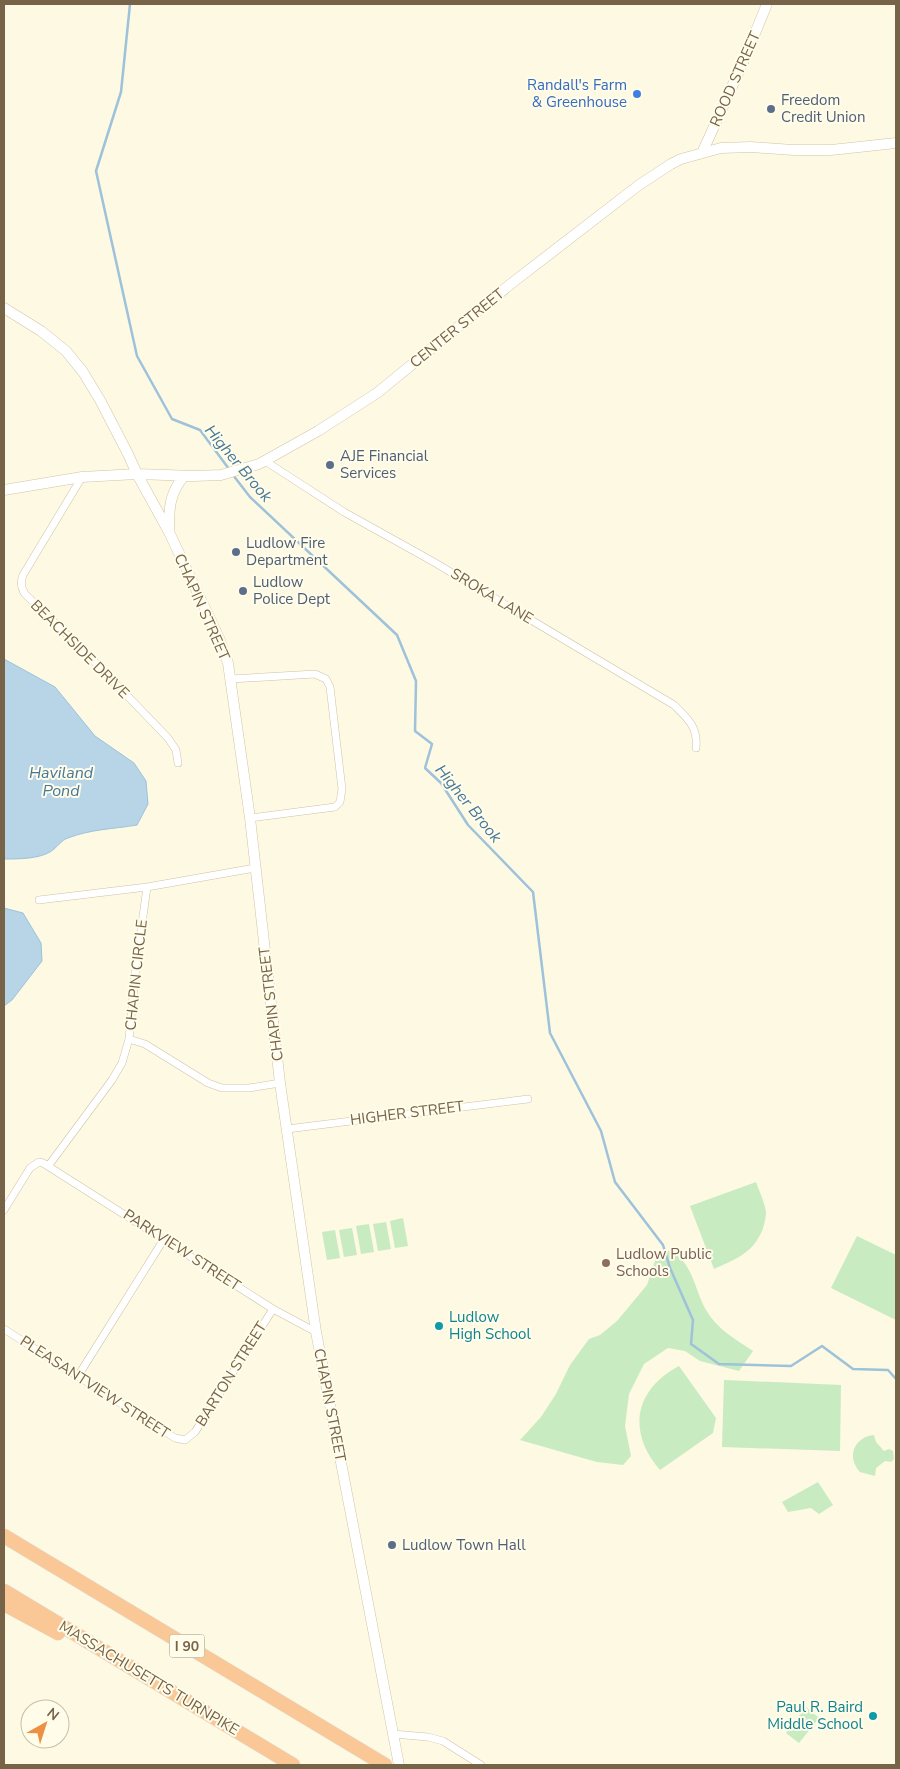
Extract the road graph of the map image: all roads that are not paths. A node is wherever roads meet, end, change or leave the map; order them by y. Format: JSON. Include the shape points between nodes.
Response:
{"nodes":[{"id":1,"x":767,"y":4,"type":"edge"},
{"id":2,"x":896,"y":144,"type":"edge"},
{"id":3,"x":702,"y":153,"type":"junction"},
{"id":4,"x":4,"y":308,"type":"edge"},
{"id":5,"x":265,"y":461,"type":"junction"},
{"id":6,"x":137,"y":474,"type":"junction"},
{"id":7,"x":184,"y":476,"type":"junction"},
{"id":8,"x":82,"y":477,"type":"junction"},
{"id":9,"x":4,"y":490,"type":"edge"},
{"id":10,"x":169,"y":532,"type":"junction"},
{"id":11,"x":231,"y":679,"type":"junction"},
{"id":12,"x":696,"y":748,"type":"dead end"},
{"id":13,"x":178,"y":763,"type":"dead end"},
{"id":14,"x":250,"y":818,"type":"junction"},
{"id":15,"x":255,"y":868,"type":"junction"},
{"id":16,"x":147,"y":887,"type":"junction"},
{"id":17,"x":39,"y":900,"type":"dead end"},
{"id":18,"x":130,"y":1039,"type":"junction"},
{"id":19,"x":280,"y":1083,"type":"junction"},
{"id":20,"x":528,"y":1099,"type":"dead end"},
{"id":21,"x":287,"y":1129,"type":"junction"},
{"id":22,"x":49,"y":1165,"type":"junction"},
{"id":23,"x":4,"y":1210,"type":"edge"},
{"id":24,"x":164,"y":1239,"type":"junction"},
{"id":25,"x":273,"y":1309,"type":"junction"},
{"id":26,"x":4,"y":1329,"type":"edge"},
{"id":27,"x":316,"y":1332,"type":"junction"},
{"id":28,"x":78,"y":1376,"type":"junction"},
{"id":29,"x":188,"y":1439,"type":"joint"},
{"id":30,"x":4,"y":1536,"type":"edge"},
{"id":31,"x":4,"y":1590,"type":"edge"},
{"id":32,"x":4,"y":1604,"type":"edge"},
{"id":33,"x":210,"y":1715,"type":"junction"},
{"id":34,"x":394,"y":1734,"type":"junction"},
{"id":35,"x":293,"y":1765,"type":"edge"},
{"id":36,"x":386,"y":1765,"type":"edge"},
{"id":37,"x":400,"y":1765,"type":"edge"},
{"id":38,"x":481,"y":1765,"type":"edge"}],
"edges":[{"from":1,"to":3,"type":"main road","name":"ROOD STREET"},
{"from":2,"to":3,"type":"main road","name":"CENTER STREET","via":[[831,150],[740,147]]},
{"from":3,"to":5,"type":"main road","name":"CENTER STREET","via":[[681,159],[653,175],[512,283],[377,393]]},
{"from":4,"to":6,"type":"main road","name":"CHAPIN STREET","via":[[66,351],[83,372]]},
{"from":5,"to":7,"type":"main road","name":"CENTER STREET","via":[[227,474]]},
{"from":5,"to":12,"type":"street","name":"SROKA LANE","via":[[340,509],[674,705],[693,726]]},
{"from":6,"to":7,"type":"main road","name":"CENTER STREET"},
{"from":6,"to":8,"type":"main road","name":"CENTER STREET"},
{"from":6,"to":10,"type":"main road","name":"CHAPIN STREET"},
{"from":7,"to":10,"type":"main road","via":[[170,502]]},
{"from":8,"to":9,"type":"main road","name":"CENTER STREET"},
{"from":8,"to":13,"type":"street","name":"BEACHSIDE DRIVE","via":[[23,575],[22,589],[168,738],[176,750]]},
{"from":10,"to":11,"type":"main road","name":"CHAPIN STREET","via":[[223,649]]},
{"from":11,"to":14,"type":"main road","name":"CHAPIN STREET"},
{"from":11,"to":14,"type":"street","via":[[317,674],[326,679],[330,687],[342,790],[340,802],[335,807]]},
{"from":14,"to":15,"type":"main road","name":"CHAPIN STREET"},
{"from":15,"to":16,"type":"street"},
{"from":15,"to":19,"type":"main road","name":"CHAPIN STREET"},
{"from":16,"to":17,"type":"street"},
{"from":16,"to":18,"type":"street","name":"CHAPIN CIRCLE"},
{"from":18,"to":19,"type":"street","name":"CHAPIN CIRCLE","via":[[145,1044],[208,1083],[222,1088]]},
{"from":18,"to":22,"type":"street","via":[[112,1080]]},
{"from":19,"to":21,"type":"main road","name":"CHAPIN STREET"},
{"from":20,"to":21,"type":"street","name":"HIGHER STREET"},
{"from":21,"to":27,"type":"main road","name":"CHAPIN STREET"},
{"from":22,"to":23,"type":"street","via":[[39,1162],[30,1168]]},
{"from":22,"to":24,"type":"street","name":"PARKVIEW STREET"},
{"from":24,"to":25,"type":"street","name":"PARKVIEW STREET"},
{"from":24,"to":28,"type":"street"},
{"from":25,"to":27,"type":"street","name":"PARKVIEW STREET"},
{"from":25,"to":29,"type":"street","name":"BARTON STREET"},
{"from":26,"to":28,"type":"street","name":"PLEASANTVIEW STREET"},
{"from":27,"to":34,"type":"main road","name":"CHAPIN STREET"},
{"from":28,"to":29,"type":"street","name":"PLEASANTVIEW STREET","via":[[175,1438]]},
{"from":30,"to":36,"type":"highway","number":"I 90"},
{"from":31,"to":33,"type":"highway","name":"MASSACHUSETTS TURNPIKE"},
{"from":32,"to":33,"type":"highway"},
{"from":33,"to":35,"type":"highway","name":"MASSACHUSETTS TURNPIKE"},
{"from":34,"to":37,"type":"main road","name":"CHAPIN STREET"},
{"from":34,"to":38,"type":"street","via":[[443,1741]]}]}
